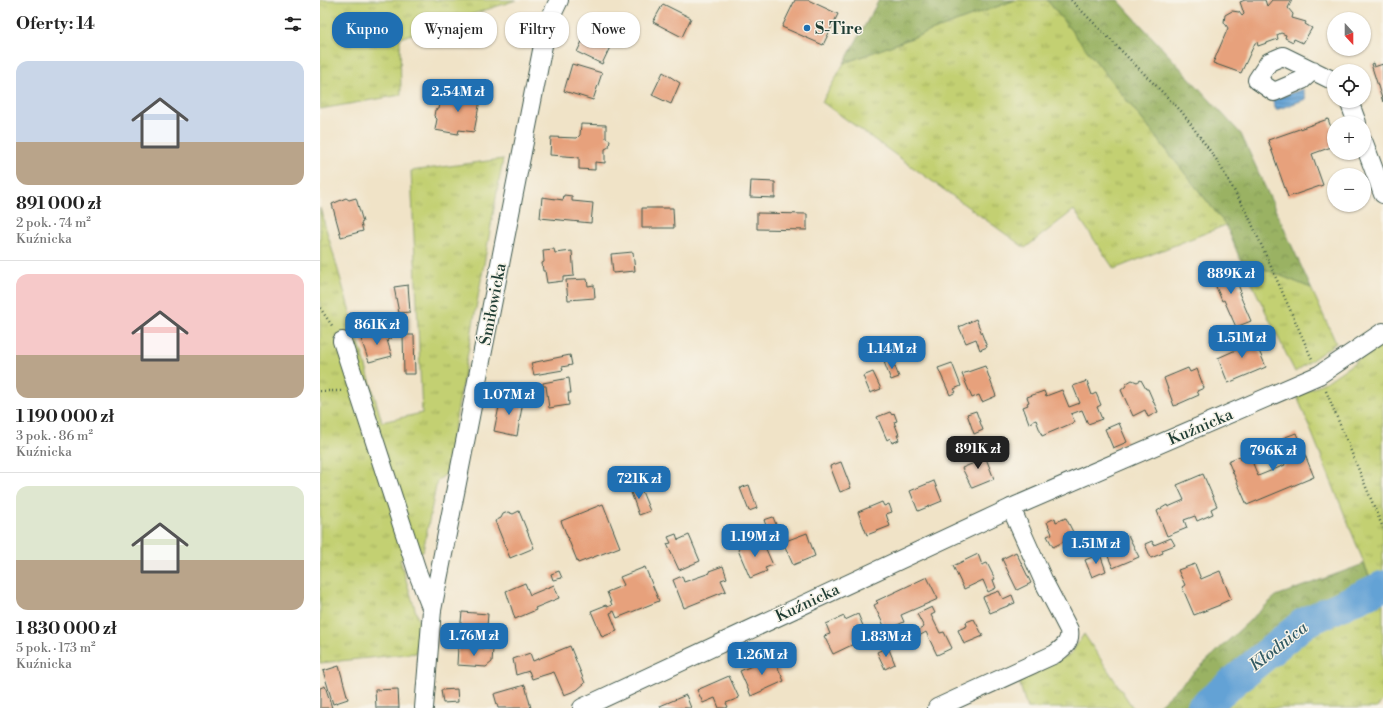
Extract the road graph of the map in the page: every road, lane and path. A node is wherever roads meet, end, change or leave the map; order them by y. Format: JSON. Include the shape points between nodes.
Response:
{"nodes":[{"id":1,"x":559,"y":0,"type":"edge"},
{"id":2,"x":1071,"y":0,"type":"edge"},
{"id":3,"x":1314,"y":70,"type":"dead end"},
{"id":4,"x":1327,"y":77,"type":"edge"},
{"id":5,"x":1370,"y":160,"type":"edge"},
{"id":6,"x":1383,"y":194,"type":"edge"},
{"id":7,"x":320,"y":308,"type":"edge"},
{"id":8,"x":1383,"y":332,"type":"edge"},
{"id":9,"x":342,"y":341,"type":"joint"},
{"id":10,"x":1319,"y":375,"type":"junction"},
{"id":11,"x":1011,"y":508,"type":"junction"},
{"id":12,"x":1383,"y":528,"type":"edge"},
{"id":13,"x":432,"y":610,"type":"junction"},
{"id":14,"x":424,"y":708,"type":"edge"},
{"id":15,"x":582,"y":708,"type":"edge"},
{"id":16,"x":937,"y":708,"type":"edge"}],
"edges":[{"from":1,"to":13,"type":"street","name":"Śmiłowicka","via":[[547,25]]},
{"from":2,"to":10,"type":"path","via":[[1182,112],[1218,162],[1248,215]]},
{"from":3,"to":4,"type":"street"},
{"from":5,"to":6,"type":"street"},
{"from":7,"to":9,"type":"path"},
{"from":8,"to":10,"type":"street","name":"Kuźnicka"},
{"from":9,"to":13,"type":"street","name":"Śmiłowicka"},
{"from":10,"to":11,"type":"street","name":"Kuźnicka"},
{"from":10,"to":12,"type":"path"},
{"from":11,"to":15,"type":"street","name":"Kuźnicka"},
{"from":11,"to":16,"type":"street","via":[[1069,630],[1067,645],[1055,654]]},
{"from":13,"to":14,"type":"street","name":"Śmiłowicka"}]}
